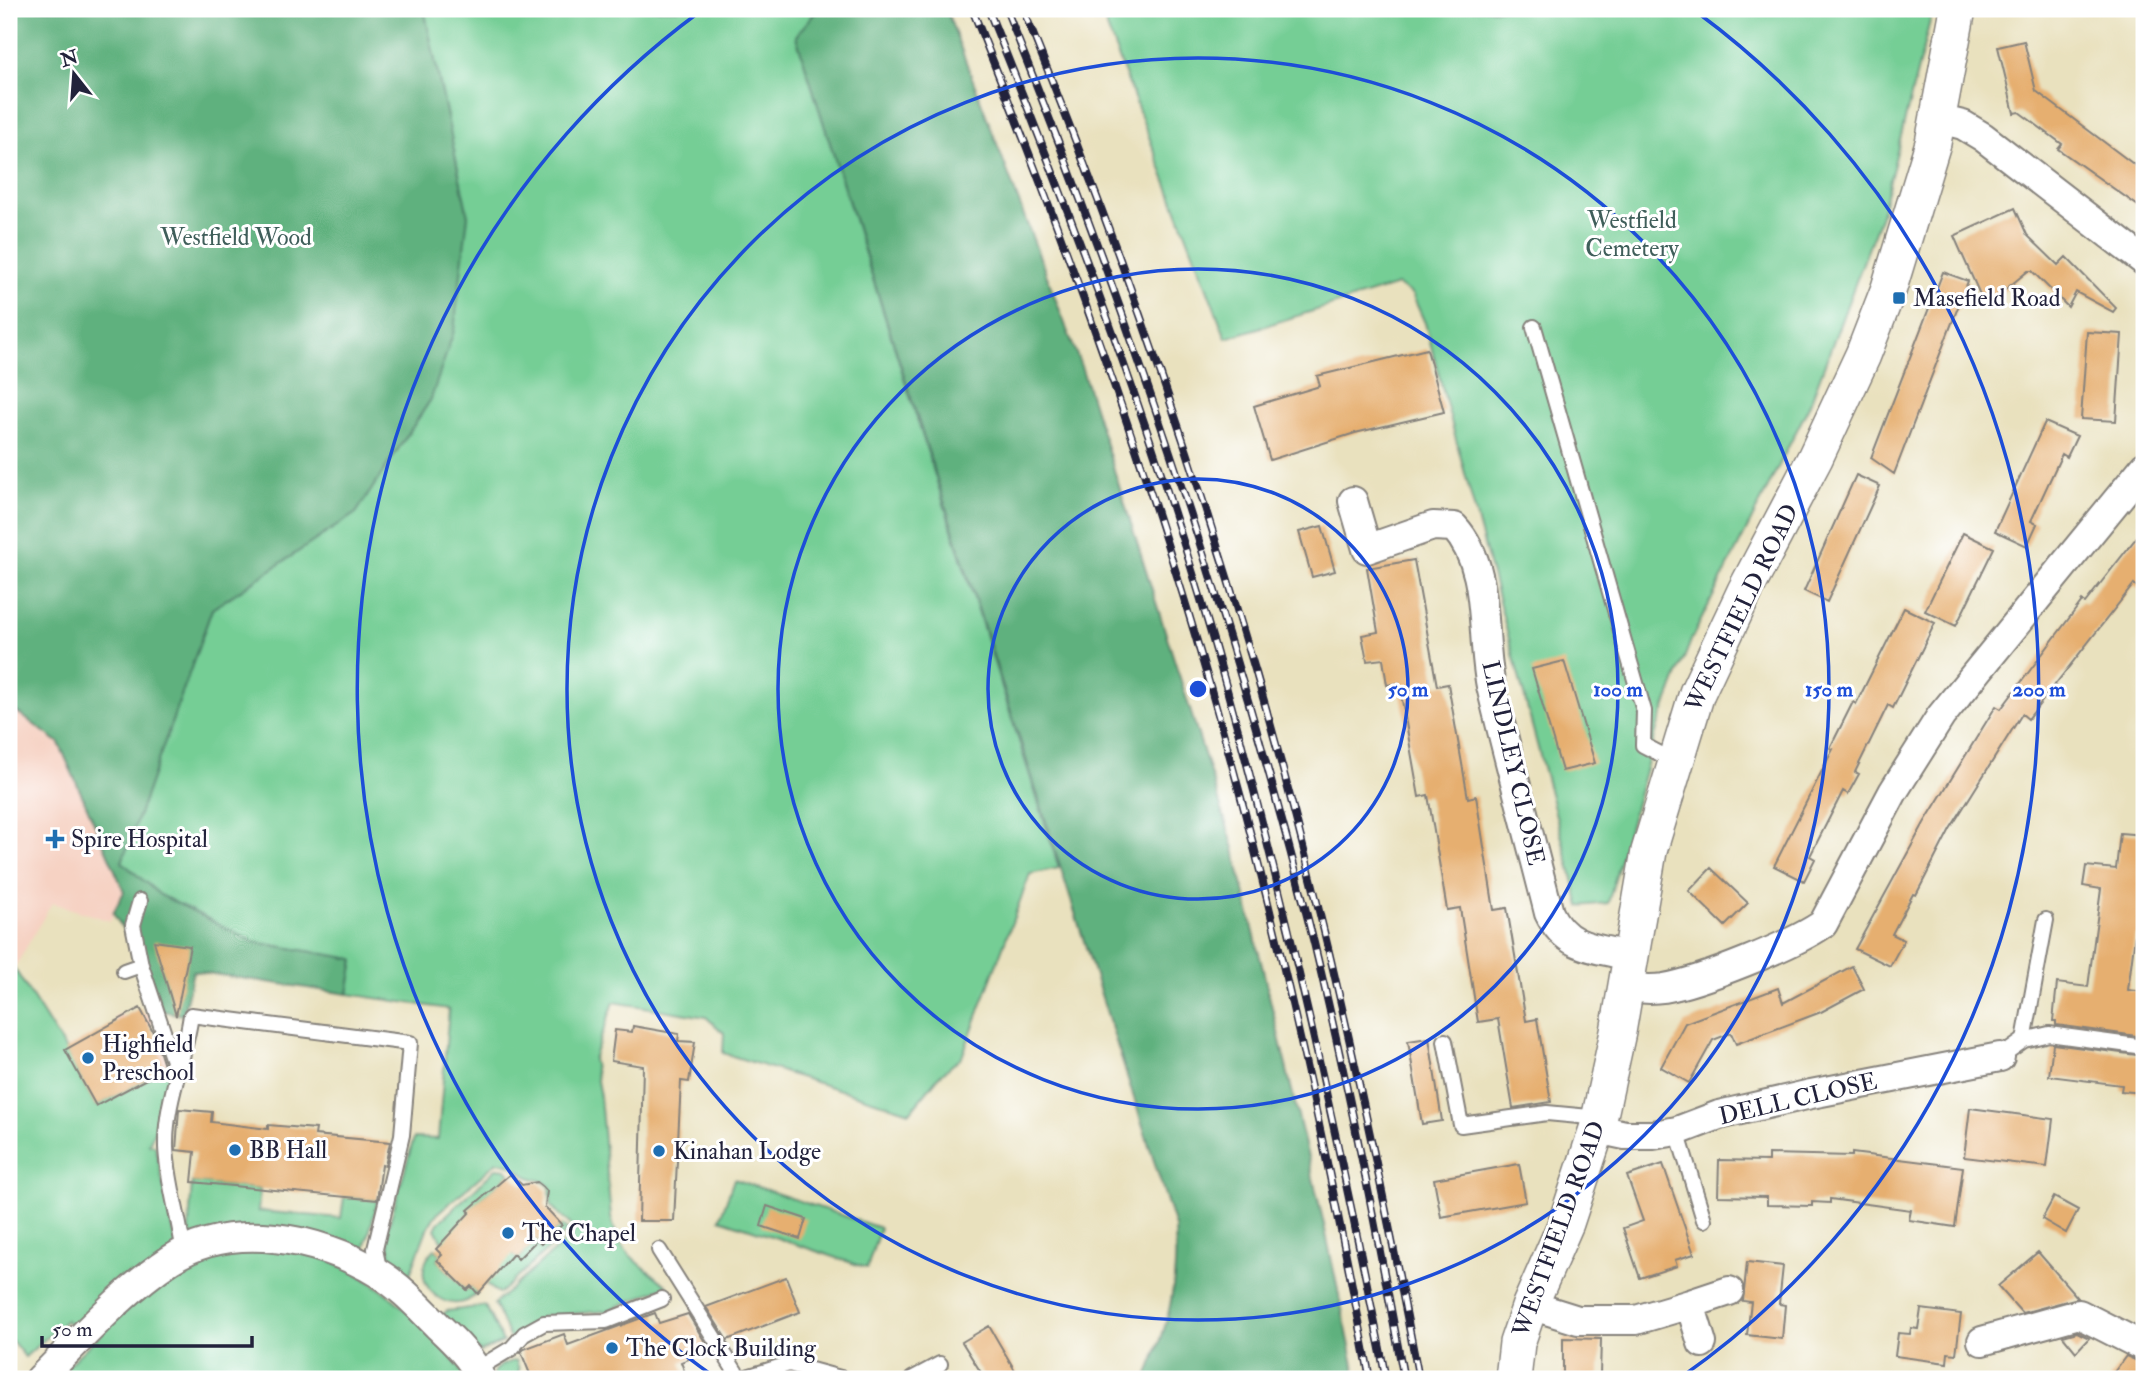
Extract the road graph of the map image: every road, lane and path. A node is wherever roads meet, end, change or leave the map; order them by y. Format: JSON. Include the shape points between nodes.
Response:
{"nodes":[{"id":1,"x":1958,"y":9,"type":"edge"},
{"id":2,"x":1938,"y":119,"type":"junction"},
{"id":3,"x":2144,"y":261,"type":"edge"},
{"id":4,"x":1534,"y":327,"type":"dead end"},
{"id":5,"x":2144,"y":467,"type":"edge"},
{"id":6,"x":1353,"y":501,"type":"dead end"},
{"id":7,"x":1676,"y":762,"type":"junction"},
{"id":8,"x":140,"y":901,"type":"dead end"},
{"id":9,"x":2046,"y":920,"type":"dead end"},
{"id":10,"x":141,"y":965,"type":"junction"},
{"id":11,"x":124,"y":971,"type":"dead end"},
{"id":12,"x":1629,"y":971,"type":"junction"},
{"id":13,"x":2024,"y":1040,"type":"junction"},
{"id":14,"x":1445,"y":1041,"type":"dead end"},
{"id":15,"x":2144,"y":1047,"type":"edge"},
{"id":16,"x":2000,"y":1056,"type":"joint"},
{"id":17,"x":176,"y":1070,"type":"junction"},
{"id":18,"x":1599,"y":1123,"type":"junction"},
{"id":19,"x":1677,"y":1131,"type":"junction"},
{"id":20,"x":1704,"y":1220,"type":"dead end"},
{"id":21,"x":659,"y":1250,"type":"dead end"},
{"id":22,"x":184,"y":1254,"type":"junction"},
{"id":23,"x":380,"y":1274,"type":"junction"},
{"id":24,"x":1729,"y":1291,"type":"dead end"},
{"id":25,"x":662,"y":1299,"type":"dead end"},
{"id":26,"x":1530,"y":1304,"type":"junction"},
{"id":27,"x":1690,"y":1304,"type":"junction"},
{"id":28,"x":1982,"y":1341,"type":"dead end"},
{"id":29,"x":1702,"y":1343,"type":"dead end"},
{"id":30,"x":2144,"y":1347,"type":"edge"},
{"id":31,"x":940,"y":1364,"type":"dead end"},
{"id":32,"x":479,"y":1374,"type":"edge"},
{"id":33,"x":40,"y":1379,"type":"edge"},
{"id":34,"x":740,"y":1379,"type":"edge"},
{"id":35,"x":844,"y":1379,"type":"edge"},
{"id":36,"x":912,"y":1379,"type":"edge"},
{"id":37,"x":1513,"y":1379,"type":"edge"}],
"edges":[{"from":1,"to":2,"type":"street","name":"WESTFIELD ROAD"},
{"from":2,"to":3,"type":"street","via":[[1963,125],[1983,137]]},
{"from":2,"to":7,"type":"street","name":"WESTFIELD ROAD","via":[[1897,263],[1863,355],[1697,693]]},
{"from":4,"to":7,"type":"lane","via":[[1644,711],[1643,745]]},
{"from":5,"to":12,"type":"street","via":[[1941,716],[1823,923],[1804,937],[1687,982],[1642,990]]},
{"from":6,"to":12,"type":"street","name":"LINDLEY CLOSE","via":[[1367,549],[1433,526],[1454,527],[1462,536],[1470,550],[1480,595],[1490,682],[1549,913],[1556,928],[1577,944]]},
{"from":7,"to":12,"type":"street","name":"WESTFIELD ROAD","via":[[1649,852]]},
{"from":8,"to":10,"type":"lane","via":[[134,925]]},
{"from":9,"to":13,"type":"lane"},
{"from":10,"to":11,"type":"lane"},
{"from":10,"to":17,"type":"lane"},
{"from":12,"to":18,"type":"street","name":"WESTFIELD ROAD"},
{"from":13,"to":15,"type":"lane","via":[[2049,1034]]},
{"from":13,"to":16,"type":"lane"},
{"from":14,"to":18,"type":"lane","via":[[1461,1125],[1547,1113]]},
{"from":16,"to":19,"type":"street","name":"DELL CLOSE","via":[[1719,1115]]},
{"from":17,"to":22,"type":"lane","via":[[166,1149]]},
{"from":17,"to":23,"type":"lane","via":[[191,1015],[410,1043],[402,1135],[375,1249]]},
{"from":18,"to":19,"type":"street","name":"DELL CLOSE","via":[[1625,1135]]},
{"from":18,"to":26,"type":"street","name":"WESTFIELD ROAD","via":[[1566,1223]]},
{"from":19,"to":20,"type":"lane"},
{"from":21,"to":34,"type":"lane"},
{"from":22,"to":23,"type":"street","via":[[215,1240],[283,1240],[327,1250]]},
{"from":22,"to":33,"type":"street","via":[[171,1259],[97,1322]]},
{"from":23,"to":32,"type":"street","via":[[411,1297]]},
{"from":24,"to":27,"type":"street"},
{"from":25,"to":32,"type":"lane","via":[[606,1321],[544,1323],[524,1334]]},
{"from":26,"to":27,"type":"street","via":[[1578,1320],[1636,1320]]},
{"from":26,"to":37,"type":"street","name":"WESTFIELD ROAD","via":[[1517,1343]]},
{"from":27,"to":29,"type":"street"},
{"from":28,"to":30,"type":"street","via":[[2079,1314]]},
{"from":31,"to":36,"type":"lane"},
{"from":34,"to":35,"type":"lane","via":[[789,1364]]}]}
